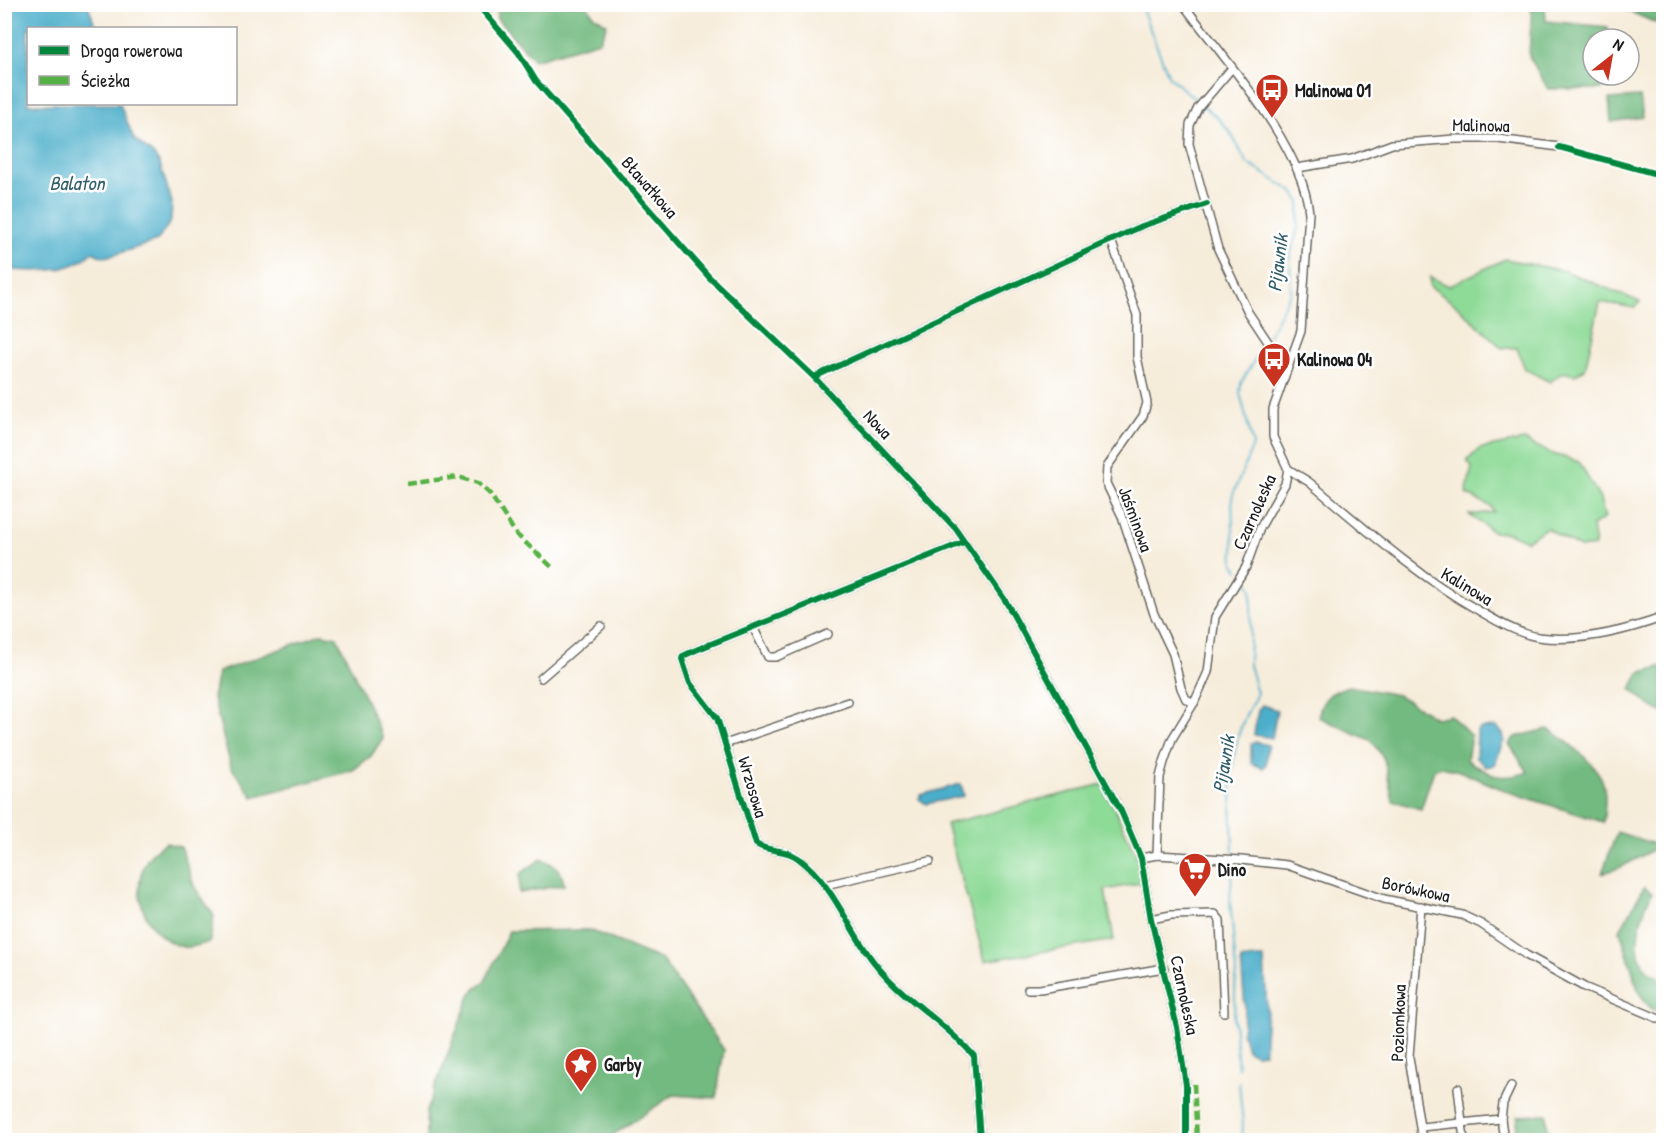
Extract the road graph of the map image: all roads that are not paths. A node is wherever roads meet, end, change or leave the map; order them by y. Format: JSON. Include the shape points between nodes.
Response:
{"nodes":[{"id":1,"x":1182,"y":4,"type":"edge"},
{"id":2,"x":1232,"y":68,"type":"junction"},
{"id":3,"x":1559,"y":147,"type":"dead end"},
{"id":4,"x":1297,"y":168,"type":"junction"},
{"id":5,"x":1207,"y":204,"type":"junction"},
{"id":6,"x":1111,"y":240,"type":"junction"},
{"id":7,"x":1282,"y":380,"type":"junction"},
{"id":8,"x":1288,"y":469,"type":"junction"},
{"id":9,"x":964,"y":542,"type":"junction"},
{"id":10,"x":1664,"y":617,"type":"edge"},
{"id":11,"x":601,"y":626,"type":"dead end"},
{"id":12,"x":753,"y":627,"type":"junction"},
{"id":13,"x":828,"y":634,"type":"dead end"},
{"id":14,"x":541,"y":678,"type":"dead end"},
{"id":15,"x":848,"y":702,"type":"dead end"},
{"id":16,"x":1194,"y":703,"type":"junction"},
{"id":17,"x":725,"y":744,"type":"junction"},
{"id":18,"x":1157,"y":855,"type":"junction"},
{"id":19,"x":1141,"y":858,"type":"junction"},
{"id":20,"x":930,"y":861,"type":"dead end"},
{"id":21,"x":825,"y":885,"type":"junction"},
{"id":22,"x":1421,"y":906,"type":"junction"},
{"id":23,"x":1151,"y":919,"type":"junction"},
{"id":24,"x":1164,"y":968,"type":"junction"},
{"id":25,"x":1028,"y":989,"type":"dead end"},
{"id":26,"x":1224,"y":1012,"type":"dead end"},
{"id":27,"x":1664,"y":1021,"type":"edge"},
{"id":28,"x":1511,"y":1086,"type":"dead end"},
{"id":29,"x":1458,"y":1088,"type":"dead end"},
{"id":30,"x":1501,"y":1119,"type":"junction"},
{"id":31,"x":1463,"y":1123,"type":"junction"},
{"id":32,"x":1421,"y":1127,"type":"junction"},
{"id":33,"x":980,"y":1140,"type":"edge"},
{"id":34,"x":1186,"y":1140,"type":"edge"},
{"id":35,"x":1422,"y":1140,"type":"edge"},
{"id":36,"x":1464,"y":1140,"type":"edge"},
{"id":37,"x":1504,"y":1140,"type":"edge"}],
"edges":[{"from":1,"to":2,"type":"street","name":"Czarnoleska"},
{"from":2,"to":4,"type":"street","name":"Czarnoleska","via":[[1251,90]]},
{"from":2,"to":5,"type":"street","via":[[1204,100],[1190,124],[1189,144]]},
{"from":3,"to":4,"type":"street","name":"Malinowa","via":[[1498,139],[1392,144],[1352,159]]},
{"from":4,"to":7,"type":"street","name":"Czarnoleska","via":[[1309,213],[1305,294],[1299,343]]},
{"from":5,"to":6,"type":"street","name":"Nowa"},
{"from":5,"to":7,"type":"street","via":[[1218,249],[1248,312],[1268,342]]},
{"from":6,"to":9,"type":"street","name":"Nowa","via":[[814,377],[944,515]]},
{"from":6,"to":16,"type":"street","name":"Jaśminowa","via":[[1137,315],[1137,357],[1147,403],[1143,416],[1107,467],[1106,483],[1122,516],[1154,614],[1173,654],[1181,688],[1186,699]]},
{"from":7,"to":8,"type":"street","name":"Czarnoleska","via":[[1273,410],[1273,437]]},
{"from":8,"to":10,"type":"street","name":"Kalinowa","via":[[1437,587],[1523,633],[1539,637],[1601,634]]},
{"from":8,"to":16,"type":"street","name":"Czarnoleska","via":[[1281,494],[1260,528],[1246,567],[1215,617],[1208,672]]},
{"from":9,"to":12,"type":"street","name":"Wrzosowa"},
{"from":9,"to":19,"type":"street","name":"Nowa","via":[[1005,600],[1111,790]]},
{"from":11,"to":14,"type":"street"},
{"from":12,"to":13,"type":"street","via":[[768,657]]},
{"from":12,"to":17,"type":"street","name":"Wrzosowa","via":[[683,656],[682,660],[690,683],[713,710]]},
{"from":15,"to":17,"type":"street","name":"Wrzosowa"},
{"from":16,"to":18,"type":"street","name":"Czarnoleska","via":[[1172,739],[1160,777]]},
{"from":17,"to":21,"type":"street","name":"Wrzosowa","via":[[756,844],[797,857]]},
{"from":18,"to":19,"type":"street","name":"Borówkowa"},
{"from":18,"to":22,"type":"street","name":"Borówkowa","via":[[1287,865],[1384,899]]},
{"from":19,"to":23,"type":"street","name":"Czarnoleska"},
{"from":20,"to":21,"type":"street"},
{"from":21,"to":33,"type":"street","name":"Wrzosowa","via":[[874,962],[974,1056]]},
{"from":22,"to":27,"type":"street","name":"Borówkowa","via":[[1475,920],[1506,943],[1584,987]]},
{"from":22,"to":32,"type":"street","name":"Poziomkowa","via":[[1409,1057]]},
{"from":23,"to":24,"type":"street","name":"Czarnoleska"},
{"from":23,"to":26,"type":"street","via":[[1215,914],[1220,920]]},
{"from":24,"to":25,"type":"street","name":"Czarnoleska"},
{"from":24,"to":34,"type":"street","name":"Czarnoleska","via":[[1186,1085]]},
{"from":28,"to":30,"type":"street"},
{"from":29,"to":31,"type":"street"},
{"from":30,"to":31,"type":"street"},
{"from":30,"to":37,"type":"street"},
{"from":31,"to":32,"type":"street"},
{"from":31,"to":36,"type":"street"},
{"from":32,"to":35,"type":"street","name":"Poziomkowa"}]}
